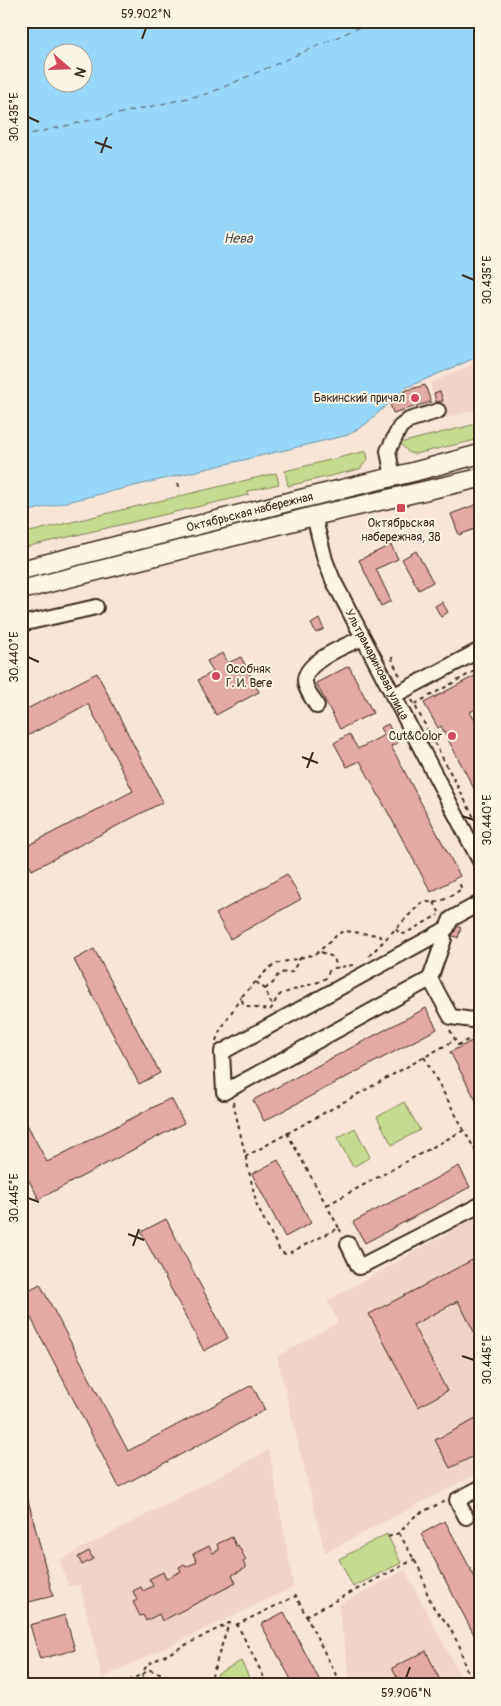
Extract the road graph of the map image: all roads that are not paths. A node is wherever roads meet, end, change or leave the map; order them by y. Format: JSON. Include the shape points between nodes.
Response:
{"nodes":[{"id":1,"x":438,"y":411,"type":"dead end"},
{"id":2,"x":480,"y":454,"type":"edge"},
{"id":3,"x":393,"y":477,"type":"junction"},
{"id":4,"x":480,"y":478,"type":"edge"},
{"id":5,"x":314,"y":516,"type":"junction"},
{"id":6,"x":21,"y":570,"type":"edge"},
{"id":7,"x":21,"y":590,"type":"edge"},
{"id":8,"x":96,"y":607,"type":"dead end"},
{"id":9,"x":21,"y":624,"type":"edge"},
{"id":10,"x":363,"y":638,"type":"junction"},
{"id":11,"x":480,"y":650,"type":"edge"},
{"id":12,"x":394,"y":696,"type":"junction"},
{"id":13,"x":317,"y":706,"type":"dead end"},
{"id":14,"x":480,"y":861,"type":"edge"},
{"id":15,"x":480,"y":903,"type":"edge"},
{"id":16,"x":441,"y":932,"type":"junction"},
{"id":17,"x":430,"y":979,"type":"junction"},
{"id":18,"x":480,"y":1021,"type":"edge"},
{"id":19,"x":480,"y":1205,"type":"edge"},
{"id":20,"x":348,"y":1244,"type":"road end"},
{"id":21,"x":480,"y":1488,"type":"edge"},
{"id":22,"x":466,"y":1517,"type":"dead end"}],
"edges":[{"from":1,"to":3,"type":"street","via":[[409,420],[386,446]]},
{"from":2,"to":3,"type":"main road","name":"Октябрьская набережная"},
{"from":3,"to":6,"type":"main road","name":"Октябрьская набережная"},
{"from":4,"to":5,"type":"main road","name":"Октябрьская набережная"},
{"from":5,"to":7,"type":"main road","name":"Октябрьская набережная"},
{"from":5,"to":10,"type":"street","name":"Ультрамариновая улица","via":[[333,580]]},
{"from":8,"to":9,"type":"street"},
{"from":10,"to":12,"type":"street","name":"Ультрамариновая улица"},
{"from":10,"to":13,"type":"street","via":[[320,660],[306,674],[304,683]]},
{"from":11,"to":12,"type":"street"},
{"from":12,"to":14,"type":"street","name":"Ультрамариновая улица"},
{"from":15,"to":16,"type":"street","via":[[451,919],[448,928]]},
{"from":16,"to":17,"type":"street","via":[[444,940]]},
{"from":16,"to":17,"type":"street","via":[[222,1052],[224,1092]]},
{"from":17,"to":18,"type":"street","via":[[452,1017]]},
{"from":19,"to":20,"type":"street","via":[[359,1267]]},
{"from":21,"to":22,"type":"street","via":[[457,1500]]}]}
